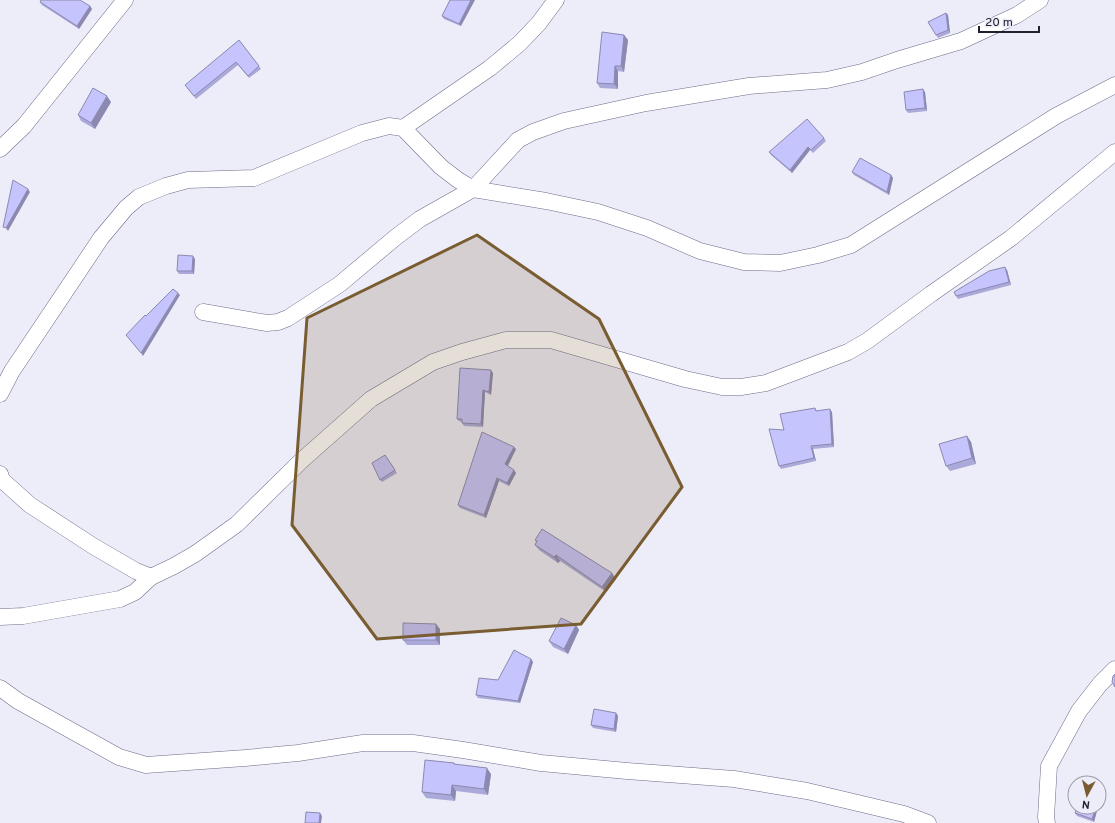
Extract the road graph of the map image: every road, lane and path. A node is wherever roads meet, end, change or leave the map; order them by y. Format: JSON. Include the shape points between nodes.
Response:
{"nodes":[{"id":1,"x":125,"y":0,"type":"edge"},
{"id":2,"x":556,"y":0,"type":"edge"},
{"id":3,"x":1040,"y":0,"type":"edge"},
{"id":4,"x":1115,"y":85,"type":"edge"},
{"id":5,"x":403,"y":128,"type":"junction"},
{"id":6,"x":0,"y":150,"type":"edge"},
{"id":7,"x":1115,"y":152,"type":"edge"},
{"id":8,"x":473,"y":189,"type":"junction"},
{"id":9,"x":203,"y":312,"type":"dead end"},
{"id":10,"x":0,"y":394,"type":"edge"},
{"id":11,"x":0,"y":474,"type":"edge"},
{"id":12,"x":151,"y":577,"type":"junction"},
{"id":13,"x":0,"y":618,"type":"edge"},
{"id":14,"x":1115,"y":670,"type":"edge"},
{"id":15,"x":0,"y":688,"type":"edge"},
{"id":16,"x":928,"y":823,"type":"edge"},
{"id":17,"x":1047,"y":823,"type":"edge"}],
"edges":[{"from":1,"to":6,"type":"street","via":[[24,126]]},
{"from":2,"to":5,"type":"street","via":[[539,23],[514,48],[490,68]]},
{"from":3,"to":8,"type":"street","via":[[1017,15],[961,42],[862,72],[827,80],[749,86],[646,103],[564,121],[518,140]]},
{"from":4,"to":8,"type":"street","via":[[1056,116],[851,244],[818,256],[780,263],[744,262],[700,251],[647,228],[598,212]]},
{"from":5,"to":8,"type":"street","via":[[441,167]]},
{"from":5,"to":10,"type":"street","via":[[389,126],[362,133],[254,178],[188,180],[139,197],[126,208],[101,238],[12,371]]},
{"from":7,"to":12,"type":"street","via":[[1011,238],[867,341],[848,352],[766,382],[741,388],[722,387],[552,340],[506,340],[433,362],[371,400],[301,461],[237,524],[195,554]]},
{"from":8,"to":9,"type":"street","via":[[420,219],[340,284],[288,318],[267,323]]},
{"from":11,"to":12,"type":"street","via":[[2,480],[30,505],[93,546]]},
{"from":12,"to":13,"type":"street","via":[[135,592],[120,599]]},
{"from":14,"to":17,"type":"street","via":[[1100,684],[1079,711],[1049,766]]},
{"from":15,"to":16,"type":"street","via":[[18,701],[119,757],[146,765],[291,754],[363,743],[413,743],[541,763],[734,779],[807,791],[904,814]]}]}
